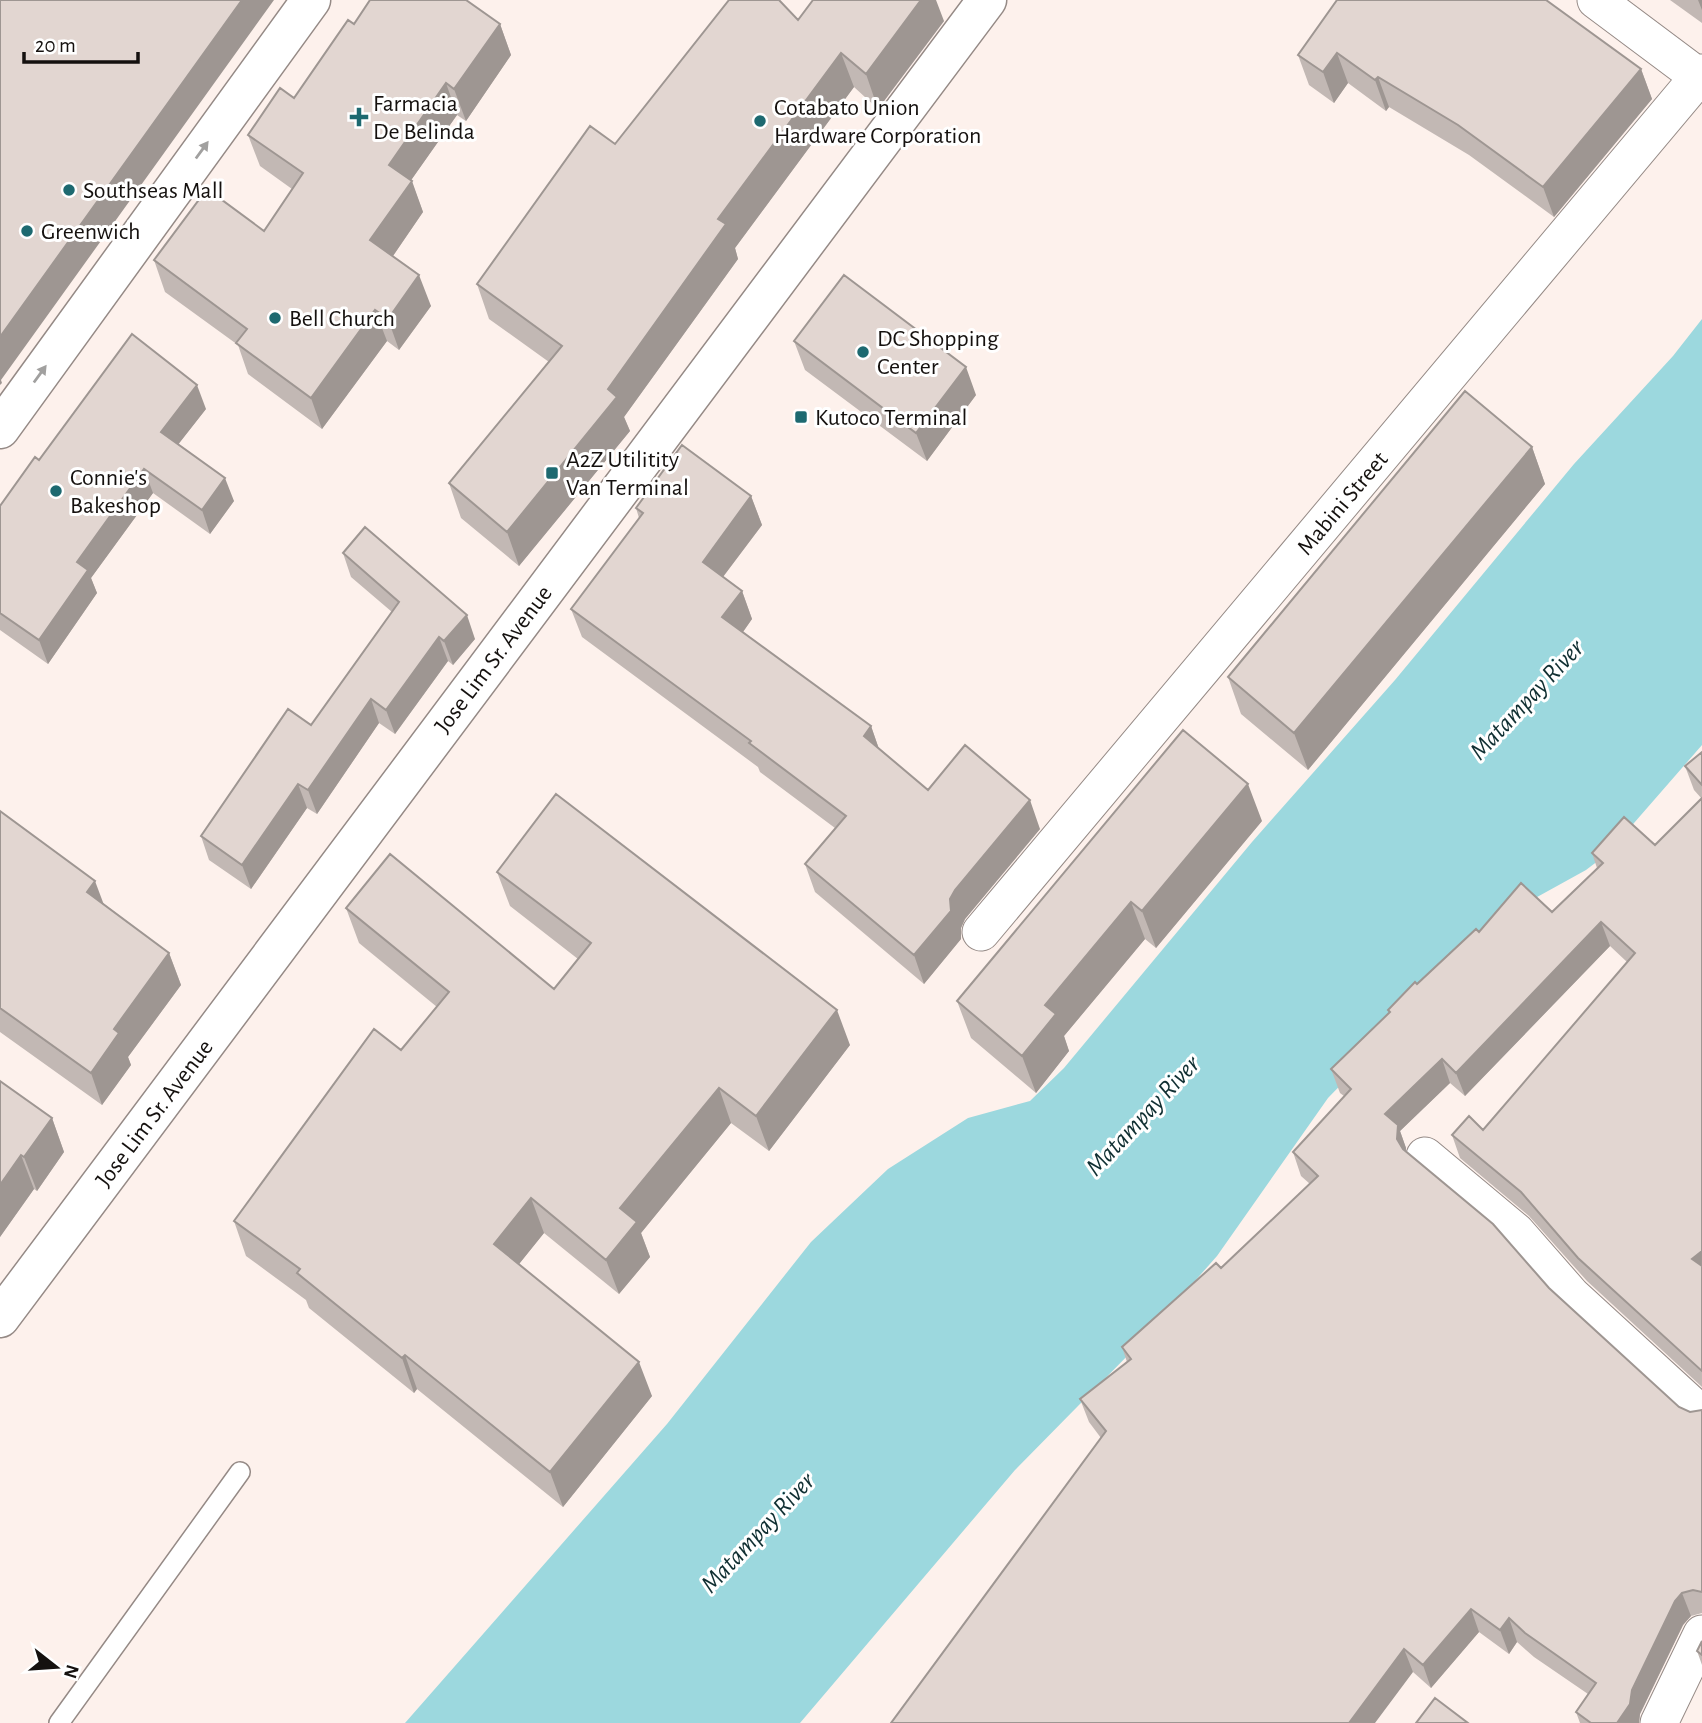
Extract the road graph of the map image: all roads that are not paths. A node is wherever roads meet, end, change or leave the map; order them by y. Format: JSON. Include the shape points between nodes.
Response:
{"nodes":[{"id":1,"x":311,"y":0,"type":"edge"},
{"id":2,"x":1597,"y":0,"type":"edge"},
{"id":3,"x":974,"y":4,"type":"edge"},
{"id":4,"x":1701,"y":75,"type":"edge"},
{"id":5,"x":0,"y":429,"type":"edge"},
{"id":6,"x":981,"y":932,"type":"dead end"},
{"id":7,"x":1425,"y":1156,"type":"dead end"},
{"id":8,"x":0,"y":1318,"type":"edge"},
{"id":9,"x":1702,"y":1415,"type":"edge"},
{"id":10,"x":240,"y":1472,"type":"dead end"},
{"id":11,"x":1702,"y":1634,"type":"edge"},
{"id":12,"x":59,"y":1723,"type":"edge"},
{"id":13,"x":1659,"y":1723,"type":"edge"}],
"edges":[{"from":5,"to":1,"type":"main road","one_way":true},
{"from":2,"to":4,"type":"street"},
{"from":3,"to":8,"type":"main road","name":"Jose Lim Sr. Avenue"},
{"from":4,"to":6,"type":"street","name":"Mabini Street"},
{"from":7,"to":9,"type":"street","via":[[1516,1232],[1572,1296]]},
{"from":10,"to":12,"type":"lane"},
{"from":11,"to":13,"type":"street"}]}
